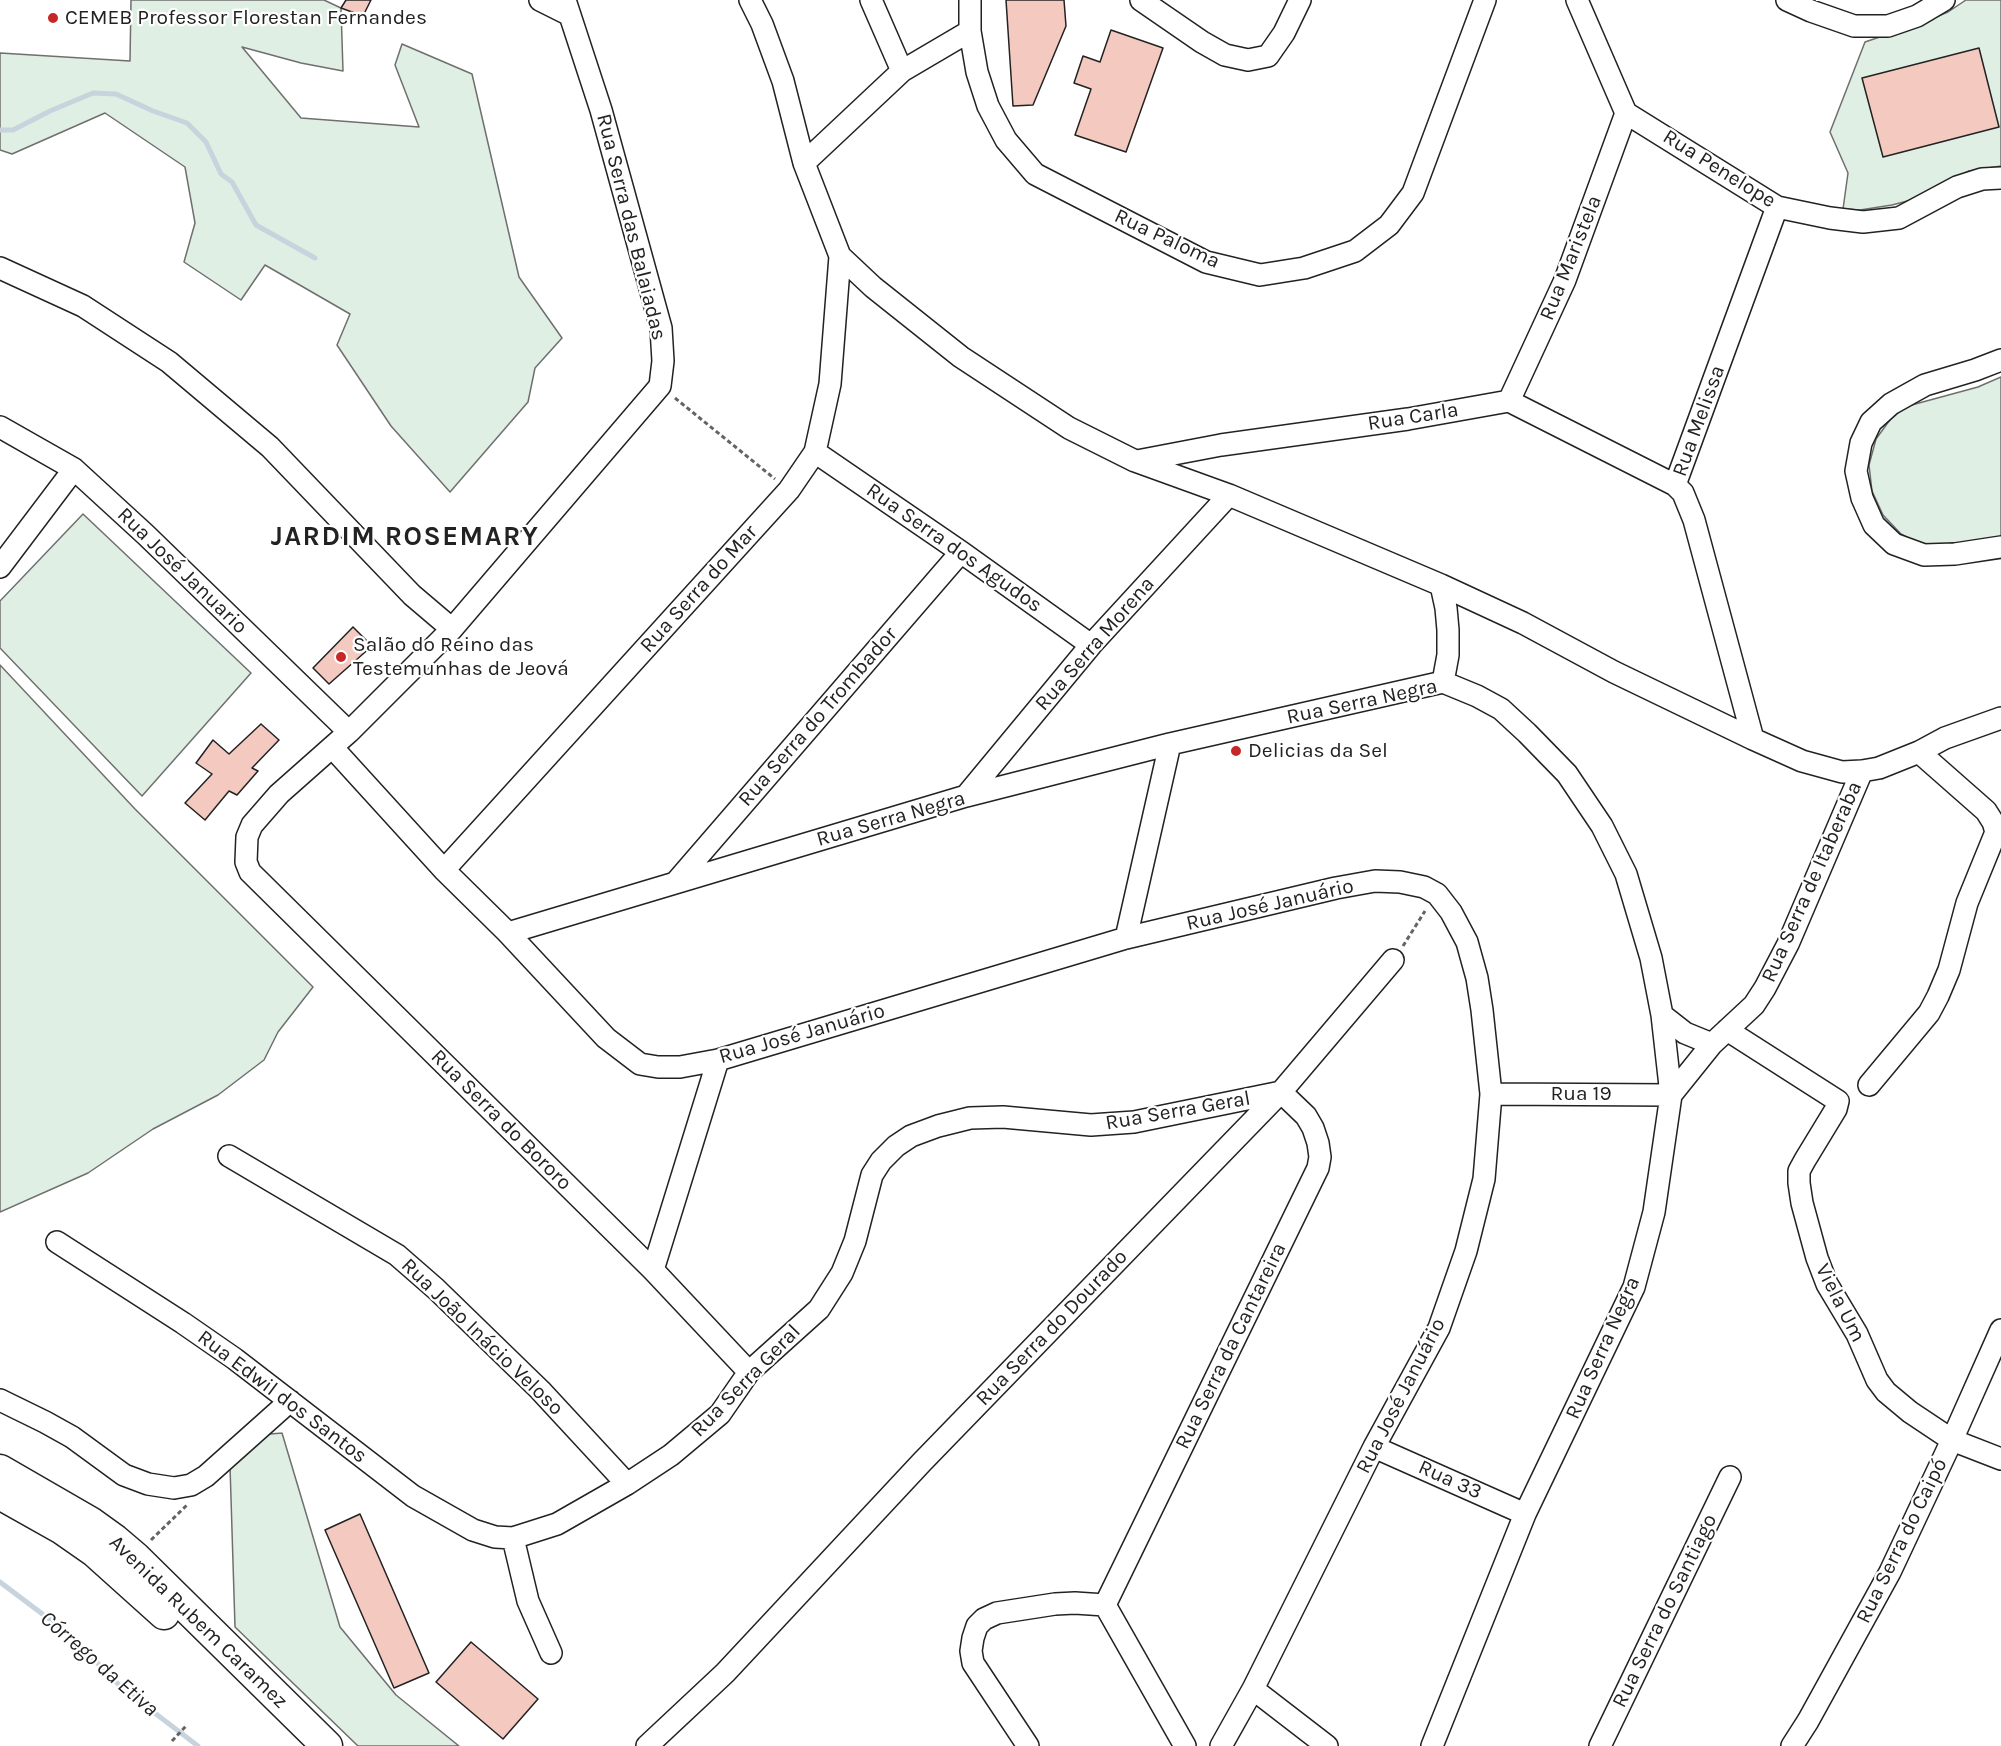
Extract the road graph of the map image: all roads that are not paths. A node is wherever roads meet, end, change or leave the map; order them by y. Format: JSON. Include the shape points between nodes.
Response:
{"nodes":[{"id":1,"x":540,"y":0,"type":"edge"},
{"id":2,"x":750,"y":0,"type":"edge"},
{"id":3,"x":871,"y":0,"type":"edge"},
{"id":4,"x":970,"y":0,"type":"edge"},
{"id":5,"x":1141,"y":0,"type":"edge"},
{"id":6,"x":1300,"y":0,"type":"edge"},
{"id":7,"x":1485,"y":0,"type":"edge"},
{"id":8,"x":1577,"y":0,"type":"edge"},
{"id":9,"x":1787,"y":0,"type":"edge"},
{"id":10,"x":1944,"y":0,"type":"edge"},
{"id":11,"x":567,"y":7,"type":"edge"},
{"id":12,"x":970,"y":32,"type":"junction"},
{"id":13,"x":902,"y":71,"type":"junction"},
{"id":14,"x":1626,"y":113,"type":"junction"},
{"id":15,"x":804,"y":163,"type":"junction"},
{"id":16,"x":2001,"y":178,"type":"edge"},
{"id":17,"x":1777,"y":207,"type":"junction"},
{"id":18,"x":840,"y":256,"type":"junction"},
{"id":19,"x":0,"y":268,"type":"edge"},
{"id":20,"x":2001,"y":360,"type":"edge"},
{"id":21,"x":1509,"y":401,"type":"junction"},
{"id":22,"x":0,"y":427,"type":"edge"},
{"id":23,"x":815,"y":452,"type":"junction"},
{"id":24,"x":1135,"y":461,"type":"junction"},
{"id":25,"x":74,"y":469,"type":"junction"},
{"id":26,"x":1675,"y":485,"type":"junction"},
{"id":27,"x":1229,"y":495,"type":"junction"},
{"id":28,"x":2001,"y":547,"type":"edge"},
{"id":29,"x":961,"y":552,"type":"junction"},
{"id":30,"x":0,"y":567,"type":"edge"},
{"id":31,"x":1441,"y":585,"type":"junction"},
{"id":32,"x":452,"y":629,"type":"junction"},
{"id":33,"x":1091,"y":645,"type":"junction"},
{"id":34,"x":1443,"y":682,"type":"junction"},
{"id":35,"x":2001,"y":718,"type":"edge"},
{"id":36,"x":349,"y":732,"type":"junction"},
{"id":37,"x":1752,"y":739,"type":"junction"},
{"id":38,"x":1170,"y":744,"type":"junction"},
{"id":39,"x":332,"y":747,"type":"junction"},
{"id":40,"x":1919,"y":752,"type":"junction"},
{"id":41,"x":1862,"y":771,"type":"junction"},
{"id":42,"x":966,"y":796,"type":"junction"},
{"id":43,"x":444,"y":870,"type":"junction"},
{"id":44,"x":675,"y":882,"type":"junction"},
{"id":45,"x":508,"y":933,"type":"junction"},
{"id":46,"x":1126,"y":938,"type":"junction"},
{"id":47,"x":1393,"y":960,"type":"road end"},
{"id":48,"x":1662,"y":1015,"type":"junction"},
{"id":49,"x":1720,"y":1037,"type":"junction"},
{"id":50,"x":718,"y":1060,"type":"junction"},
{"id":51,"x":1869,"y":1084,"type":"dead end"},
{"id":52,"x":1281,"y":1092,"type":"junction"},
{"id":53,"x":1491,"y":1094,"type":"junction"},
{"id":54,"x":1671,"y":1095,"type":"junction"},
{"id":55,"x":228,"y":1156,"type":"dead end"},
{"id":56,"x":57,"y":1242,"type":"dead end"},
{"id":57,"x":653,"y":1270,"type":"junction"},
{"id":58,"x":2001,"y":1330,"type":"edge"},
{"id":59,"x":749,"y":1372,"type":"junction"},
{"id":60,"x":0,"y":1401,"type":"edge"},
{"id":61,"x":290,"y":1401,"type":"junction"},
{"id":62,"x":1952,"y":1440,"type":"junction"},
{"id":63,"x":1374,"y":1447,"type":"junction"},
{"id":64,"x":2001,"y":1459,"type":"edge"},
{"id":65,"x":1730,"y":1477,"type":"dead end"},
{"id":66,"x":627,"y":1484,"type":"junction"},
{"id":67,"x":1,"y":1490,"type":"edge"},
{"id":68,"x":1525,"y":1514,"type":"junction"},
{"id":69,"x":513,"y":1538,"type":"junction"},
{"id":70,"x":1105,"y":1605,"type":"junction"},
{"id":71,"x":550,"y":1653,"type":"dead end"},
{"id":72,"x":1253,"y":1689,"type":"junction"},
{"id":73,"x":299,"y":1746,"type":"edge"},
{"id":74,"x":327,"y":1746,"type":"edge"},
{"id":75,"x":647,"y":1746,"type":"edge"},
{"id":76,"x":1028,"y":1746,"type":"edge"},
{"id":77,"x":1185,"y":1746,"type":"edge"},
{"id":78,"x":1221,"y":1746,"type":"edge"},
{"id":79,"x":1327,"y":1746,"type":"edge"},
{"id":80,"x":1432,"y":1746,"type":"edge"},
{"id":81,"x":1600,"y":1746,"type":"edge"},
{"id":82,"x":1792,"y":1746,"type":"edge"}],
"edges":[{"from":1,"to":11,"type":"street"},
{"from":2,"to":15,"type":"street","via":[[783,81]]},
{"from":3,"to":13,"type":"street"},
{"from":4,"to":12,"type":"street","name":"Rua Paloma"},
{"from":5,"to":6,"type":"street","via":[[1225,55],[1248,60],[1268,56]]},
{"from":7,"to":12,"type":"street","name":"Rua Paloma","via":[[1413,193],[1389,225],[1355,251],[1304,268],[1260,275],[1206,262],[1035,174],[1006,140],[988,106]]},
{"from":8,"to":14,"type":"street"},
{"from":9,"to":10,"type":"street","via":[[1854,26],[1887,26],[1917,16]]},
{"from":11,"to":32,"type":"street","name":"Rua Serra das Balaiadas","via":[[601,110],[661,328],[660,386]]},
{"from":12,"to":13,"type":"street"},
{"from":13,"to":15,"type":"street"},
{"from":14,"to":17,"type":"street","name":"Rua Penelope"},
{"from":14,"to":21,"type":"street","name":"Rua Maristela","via":[[1565,280]]},
{"from":15,"to":18,"type":"street"},
{"from":16,"to":17,"type":"street","name":"Rua Penelope","via":[[1957,187],[1899,218],[1863,222]]},
{"from":17,"to":26,"type":"street","name":"Rua Melissa"},
{"from":18,"to":23,"type":"street","name":"Rua Serra do Mar","via":[[830,384]]},
{"from":18,"to":24,"type":"street","via":[[961,357],[1069,428]]},
{"from":19,"to":32,"type":"street","via":[[83,306],[169,362],[270,447],[412,595]]},
{"from":20,"to":28,"type":"street","via":[[1925,385],[1891,404],[1871,422],[1861,443],[1856,471],[1874,525],[1894,544],[1924,555]]},
{"from":21,"to":24,"type":"street","name":"Rua Carla"},
{"from":21,"to":26,"type":"street"},
{"from":22,"to":25,"type":"street","name":"Rua José Januario"},
{"from":23,"to":29,"type":"street","name":"Rua Serra dos Agudos"},
{"from":23,"to":43,"type":"street","name":"Rua Serra do Mar","via":[[789,490]]},
{"from":24,"to":27,"type":"street"},
{"from":25,"to":30,"type":"street"},
{"from":25,"to":36,"type":"street","name":"Rua José Januario"},
{"from":26,"to":37,"type":"street","name":"Rua Melissa","via":[[1683,493],[1694,520]]},
{"from":27,"to":31,"type":"street"},
{"from":27,"to":33,"type":"street","name":"Rua Serra Morena"},
{"from":29,"to":33,"type":"street","name":"Rua Serra dos Agudos"},
{"from":29,"to":44,"type":"street","name":"Rua Serra do Trombador"},
{"from":31,"to":34,"type":"street","via":[[1448,630]]},
{"from":31,"to":37,"type":"street"},
{"from":32,"to":36,"type":"street"},
{"from":33,"to":42,"type":"street","name":"Rua Serra Morena"},
{"from":34,"to":38,"type":"street","name":"Rua Serra Negra"},
{"from":34,"to":48,"type":"street","name":"Rua Serra Negra","via":[[1501,709],[1567,774],[1602,826],[1626,874],[1638,911]]},
{"from":35,"to":40,"type":"street"},
{"from":36,"to":39,"type":"street"},
{"from":37,"to":41,"type":"street","via":[[1802,761],[1842,772]]},
{"from":38,"to":42,"type":"street","name":"Rua Serra Negra"},
{"from":38,"to":46,"type":"street"},
{"from":39,"to":43,"type":"street","name":"Rua José Januário"},
{"from":39,"to":57,"type":"street","name":"Rua Serra do Bororo","via":[[279,794],[252,825],[245,849],[250,872]]},
{"from":40,"to":41,"type":"street"},
{"from":40,"to":51,"type":"street","via":[[1986,811],[1996,832],[1967,903],[1938,996],[1929,1013]]},
{"from":41,"to":49,"type":"street","name":"Rua Serra de Itaberaba","via":[[1779,962],[1754,1005]]},
{"from":42,"to":44,"type":"street","name":"Rua Serra Negra"},
{"from":43,"to":45,"type":"street","name":"Rua José Januário"},
{"from":44,"to":45,"type":"street","name":"Rua Serra Negra"},
{"from":45,"to":50,"type":"street","name":"Rua José Januário","via":[[606,1038],[640,1064],[680,1066]]},
{"from":46,"to":50,"type":"street","name":"Rua José Januário"},
{"from":46,"to":53,"type":"street","name":"Rua José Januário","via":[[1374,881],[1424,887],[1437,894],[1467,942],[1477,978]]},
{"from":47,"to":52,"type":"street","name":"Rua Serra do Dourado"},
{"from":48,"to":49,"type":"street","via":[[1685,1033]]},
{"from":48,"to":54,"type":"street","name":"Rua Serra Negra"},
{"from":49,"to":54,"type":"street","name":"Rua Serra de Itaberaba"},
{"from":49,"to":62,"type":"street","name":"Viela Um","via":[[1833,1096],[1838,1103],[1799,1171],[1802,1203],[1816,1258],[1877,1380],[1886,1392]]},
{"from":50,"to":57,"type":"street"},
{"from":52,"to":59,"type":"street","name":"Rua Serra Geral","via":[[1134,1122],[1091,1125],[970,1118],[911,1136],[888,1153],[872,1175],[855,1241],[842,1273],[819,1309]]},
{"from":52,"to":70,"type":"street","name":"Rua Serra da Cantareira","via":[[1313,1128],[1320,1157],[1318,1168]]},
{"from":52,"to":75,"type":"street","name":"Rua Serra do Dourado","via":[[930,1453],[725,1673]]},
{"from":53,"to":54,"type":"street","name":"Rua 19"},
{"from":53,"to":63,"type":"street","name":"Rua José Januário","via":[[1484,1179],[1466,1251],[1439,1328]]},
{"from":54,"to":68,"type":"street","name":"Rua Serra Negra","via":[[1654,1212],[1634,1287]]},
{"from":55,"to":66,"type":"street","name":"Rua João Inácio Veloso","via":[[397,1255],[540,1390]]},
{"from":56,"to":61,"type":"street","name":"Rua Edwil dos Santos","via":[[183,1323]]},
{"from":57,"to":59,"type":"street","name":"Rua Serra do Bororo"},
{"from":58,"to":62,"type":"street","name":"Rua Serra do Caipó"},
{"from":59,"to":66,"type":"street","name":"Rua Serra Geral","via":[[720,1414],[671,1455]]},
{"from":60,"to":61,"type":"street","via":[[72,1437],[124,1475],[174,1488],[191,1485],[206,1476]]},
{"from":61,"to":69,"type":"street","name":"Rua Edwil dos Santos","via":[[413,1496],[473,1530]]},
{"from":62,"to":64,"type":"street","name":"Viela Um"},
{"from":62,"to":82,"type":"street","name":"Rua Serra do Caipó","via":[[1890,1572]]},
{"from":63,"to":68,"type":"street","name":"Rua 33"},
{"from":63,"to":72,"type":"street","name":"Rua José Januário"},
{"from":65,"to":81,"type":"street","name":"Rua Serra do Santiago"},
{"from":66,"to":69,"type":"street","name":"Rua Serra Geral","via":[[557,1524]]},
{"from":67,"to":73,"type":"highway","name":"Avenida Rubem Caramez","via":[[95,1552]]},
{"from":67,"to":74,"type":"highway","name":"Avenida Rubem Caramez","via":[[90,1522],[135,1557]]},
{"from":68,"to":80,"type":"street"},
{"from":69,"to":71,"type":"street","via":[[528,1601]]},
{"from":70,"to":76,"type":"street","via":[[1055,1604],[997,1613],[977,1626],[971,1651],[973,1663]]},
{"from":70,"to":77,"type":"street"},
{"from":72,"to":78,"type":"street","name":"Rua José Januário"},
{"from":72,"to":79,"type":"street"}]}
